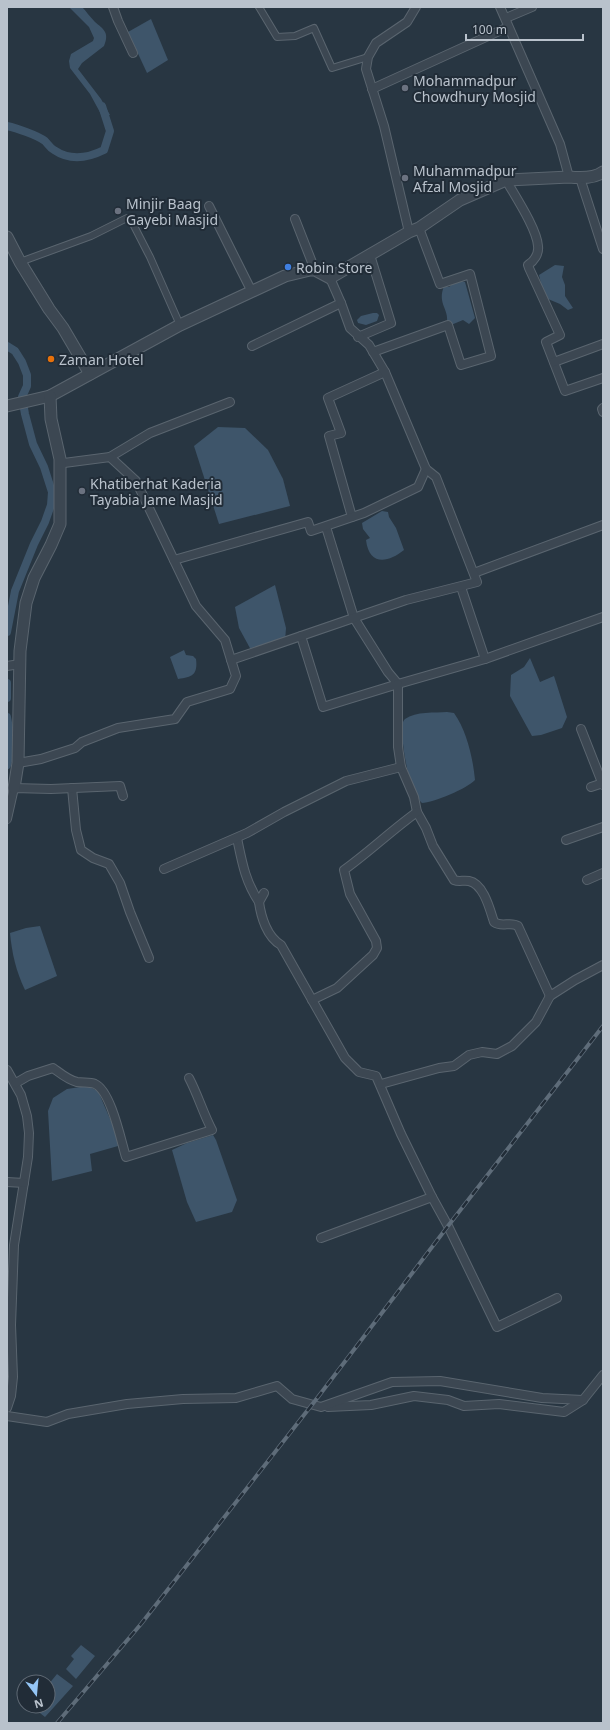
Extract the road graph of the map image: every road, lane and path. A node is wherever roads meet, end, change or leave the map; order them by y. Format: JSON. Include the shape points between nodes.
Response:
{"nodes":[{"id":1,"x":113,"y":7,"type":"edge"},
{"id":2,"x":259,"y":7,"type":"edge"},
{"id":3,"x":416,"y":7,"type":"edge"},
{"id":4,"x":500,"y":7,"type":"edge"},
{"id":5,"x":532,"y":7,"type":"edge"},
{"id":6,"x":507,"y":22,"type":"junction"},
{"id":7,"x":133,"y":53,"type":"dead end"},
{"id":8,"x":368,"y":57,"type":"junction"},
{"id":9,"x":372,"y":89,"type":"junction"},
{"id":10,"x":603,"y":172,"type":"edge"},
{"id":11,"x":575,"y":177,"type":"junction"},
{"id":12,"x":506,"y":180,"type":"junction"},
{"id":13,"x":209,"y":206,"type":"dead end"},
{"id":14,"x":295,"y":219,"type":"dead end"},
{"id":15,"x":414,"y":230,"type":"junction"},
{"id":16,"x":7,"y":237,"type":"edge"},
{"id":17,"x":603,"y":249,"type":"edge"},
{"id":18,"x":370,"y":255,"type":"junction"},
{"id":19,"x":20,"y":262,"type":"junction"},
{"id":20,"x":316,"y":270,"type":"junction"},
{"id":21,"x":330,"y":278,"type":"junction"},
{"id":22,"x":252,"y":292,"type":"junction"},
{"id":23,"x":341,"y":303,"type":"junction"},
{"id":24,"x":180,"y":325,"type":"junction"},
{"id":25,"x":358,"y":337,"type":"junction"},
{"id":26,"x":603,"y":344,"type":"edge"},
{"id":27,"x":252,"y":346,"type":"dead end"},
{"id":28,"x":373,"y":352,"type":"junction"},
{"id":29,"x":554,"y":362,"type":"junction"},
{"id":30,"x":385,"y":372,"type":"junction"},
{"id":31,"x":90,"y":374,"type":"junction"},
{"id":32,"x":603,"y":378,"type":"edge"},
{"id":33,"x":50,"y":396,"type":"junction"},
{"id":34,"x":230,"y":402,"type":"dead end"},
{"id":35,"x":12,"y":404,"type":"edge"},
{"id":36,"x":603,"y":408,"type":"edge"},
{"id":37,"x":603,"y":412,"type":"edge"},
{"id":38,"x":110,"y":457,"type":"junction"},
{"id":39,"x":60,"y":460,"type":"junction"},
{"id":40,"x":426,"y":469,"type":"junction"},
{"id":41,"x":352,"y":517,"type":"junction"},
{"id":42,"x":603,"y":525,"type":"edge"},
{"id":43,"x":326,"y":527,"type":"junction"},
{"id":44,"x":174,"y":560,"type":"junction"},
{"id":45,"x":474,"y":573,"type":"junction"},
{"id":46,"x":461,"y":587,"type":"junction"},
{"id":47,"x":603,"y":617,"type":"edge"},
{"id":48,"x":354,"y":618,"type":"junction"},
{"id":49,"x":301,"y":636,"type":"junction"},
{"id":50,"x":486,"y":658,"type":"junction"},
{"id":51,"x":231,"y":660,"type":"junction"},
{"id":52,"x":20,"y":664,"type":"junction"},
{"id":53,"x":7,"y":666,"type":"edge"},
{"id":54,"x":398,"y":684,"type":"junction"},
{"id":55,"x":581,"y":729,"type":"dead end"},
{"id":56,"x":18,"y":763,"type":"junction"},
{"id":57,"x":401,"y":767,"type":"junction"},
{"id":58,"x":603,"y":784,"type":"edge"},
{"id":59,"x":591,"y":787,"type":"dead end"},
{"id":60,"x":14,"y":788,"type":"junction"},
{"id":61,"x":72,"y":788,"type":"junction"},
{"id":62,"x":123,"y":796,"type":"dead end"},
{"id":63,"x":417,"y":812,"type":"junction"},
{"id":64,"x":7,"y":819,"type":"edge"},
{"id":65,"x":603,"y":827,"type":"edge"},
{"id":66,"x":237,"y":838,"type":"junction"},
{"id":67,"x":566,"y":840,"type":"dead end"},
{"id":68,"x":164,"y":869,"type":"dead end"},
{"id":69,"x":603,"y":873,"type":"edge"},
{"id":70,"x":587,"y":880,"type":"dead end"},
{"id":71,"x":264,"y":893,"type":"dead end"},
{"id":72,"x":259,"y":902,"type":"junction"},
{"id":73,"x":149,"y":958,"type":"dead end"},
{"id":74,"x":603,"y":965,"type":"edge"},
{"id":75,"x":550,"y":996,"type":"junction"},
{"id":76,"x":312,"y":1000,"type":"junction"},
{"id":77,"x":7,"y":1070,"type":"edge"},
{"id":78,"x":189,"y":1078,"type":"dead end"},
{"id":79,"x":16,"y":1084,"type":"junction"},
{"id":80,"x":380,"y":1084,"type":"junction"},
{"id":81,"x":7,"y":1182,"type":"edge"},
{"id":82,"x":24,"y":1183,"type":"junction"},
{"id":83,"x":432,"y":1197,"type":"junction"},
{"id":84,"x":321,"y":1238,"type":"dead end"},
{"id":85,"x":558,"y":1298,"type":"dead end"},
{"id":86,"x":603,"y":1375,"type":"edge"},
{"id":87,"x":583,"y":1400,"type":"junction"},
{"id":88,"x":321,"y":1407,"type":"junction"},
{"id":89,"x":7,"y":1408,"type":"edge"},
{"id":90,"x":7,"y":1416,"type":"edge"}],
"edges":[{"from":1,"to":7,"type":"street"},
{"from":2,"to":8,"type":"street","via":[[277,37],[295,36],[314,28],[332,68]]},
{"from":3,"to":8,"type":"street","via":[[407,22],[376,43]]},
{"from":4,"to":6,"type":"street"},
{"from":5,"to":6,"type":"street"},
{"from":6,"to":9,"type":"street"},
{"from":6,"to":11,"type":"street"},
{"from":8,"to":9,"type":"street","via":[[366,69]]},
{"from":9,"to":15,"type":"street"},
{"from":10,"to":11,"type":"street"},
{"from":11,"to":12,"type":"street"},
{"from":11,"to":17,"type":"street"},
{"from":12,"to":15,"type":"street","via":[[460,200]]},
{"from":12,"to":29,"type":"street","via":[[538,246],[536,256],[528,265],[560,336],[546,342]]},
{"from":13,"to":22,"type":"street"},
{"from":14,"to":20,"type":"street"},
{"from":15,"to":18,"type":"street"},
{"from":15,"to":28,"type":"street","via":[[440,284],[470,274],[492,356],[461,366],[448,325]]},
{"from":16,"to":19,"type":"street"},
{"from":18,"to":21,"type":"street"},
{"from":18,"to":25,"type":"street","via":[[391,323]]},
{"from":19,"to":24,"type":"street","via":[[91,236],[127,218],[132,222],[150,257]]},
{"from":19,"to":31,"type":"street"},
{"from":20,"to":21,"type":"street"},
{"from":20,"to":22,"type":"street","via":[[284,276]]},
{"from":21,"to":23,"type":"street"},
{"from":22,"to":24,"type":"street"},
{"from":23,"to":25,"type":"street","via":[[350,328]]},
{"from":23,"to":27,"type":"street"},
{"from":24,"to":31,"type":"street"},
{"from":25,"to":28,"type":"street","via":[[369,345]]},
{"from":26,"to":29,"type":"street"},
{"from":28,"to":30,"type":"street"},
{"from":29,"to":32,"type":"street","via":[[565,391]]},
{"from":30,"to":40,"type":"street"},
{"from":30,"to":41,"type":"street","via":[[328,398],[340,433],[330,436]]},
{"from":31,"to":33,"type":"street"},
{"from":33,"to":35,"type":"street"},
{"from":33,"to":39,"type":"street","via":[[51,419]]},
{"from":34,"to":38,"type":"street","via":[[150,434]]},
{"from":36,"to":37,"type":"street"},
{"from":38,"to":39,"type":"street","via":[[64,463]]},
{"from":38,"to":44,"type":"street","via":[[136,481]]},
{"from":39,"to":52,"type":"street","via":[[60,524],[34,578],[26,603]]},
{"from":40,"to":41,"type":"street","via":[[418,487]]},
{"from":40,"to":45,"type":"street","via":[[436,477]]},
{"from":41,"to":43,"type":"street"},
{"from":42,"to":45,"type":"street"},
{"from":43,"to":44,"type":"street","via":[[311,531],[308,522]]},
{"from":43,"to":48,"type":"street"},
{"from":44,"to":51,"type":"street","via":[[196,606],[225,640]]},
{"from":45,"to":46,"type":"street","via":[[477,582]]},
{"from":46,"to":48,"type":"street","via":[[406,600]]},
{"from":46,"to":50,"type":"street"},
{"from":47,"to":50,"type":"street"},
{"from":48,"to":49,"type":"street"},
{"from":48,"to":54,"type":"street"},
{"from":49,"to":51,"type":"street"},
{"from":49,"to":54,"type":"street","via":[[323,707]]},
{"from":50,"to":54,"type":"street"},
{"from":51,"to":56,"type":"street","via":[[236,676],[230,689],[187,702],[175,718],[118,728],[82,742],[75,748]]},
{"from":52,"to":53,"type":"street"},
{"from":52,"to":56,"type":"street"},
{"from":54,"to":57,"type":"street","via":[[398,747]]},
{"from":55,"to":58,"type":"street"},
{"from":56,"to":60,"type":"street"},
{"from":57,"to":63,"type":"street"},
{"from":57,"to":66,"type":"street","via":[[346,781]]},
{"from":58,"to":59,"type":"street"},
{"from":60,"to":61,"type":"street"},
{"from":60,"to":64,"type":"street"},
{"from":61,"to":62,"type":"street","via":[[120,786]]},
{"from":61,"to":73,"type":"street","via":[[76,830],[81,850],[109,864],[120,883]]},
{"from":63,"to":75,"type":"street","via":[[433,846],[454,880],[476,884],[486,898],[494,922],[518,926]]},
{"from":63,"to":76,"type":"street","via":[[344,870],[350,894],[376,941],[377,948],[373,955],[337,988]]},
{"from":65,"to":67,"type":"street"},
{"from":66,"to":68,"type":"street"},
{"from":66,"to":72,"type":"street","via":[[244,872]]},
{"from":69,"to":70,"type":"street"},
{"from":71,"to":72,"type":"street"},
{"from":72,"to":76,"type":"street","via":[[260,912],[273,940],[281,945]]},
{"from":74,"to":75,"type":"street"},
{"from":75,"to":80,"type":"street","via":[[536,1022],[512,1046],[497,1054],[482,1052],[469,1055],[454,1066]]},
{"from":76,"to":80,"type":"street","via":[[345,1058],[359,1072],[376,1076]]},
{"from":77,"to":79,"type":"street"},
{"from":78,"to":79,"type":"street","via":[[212,1130],[126,1157],[114,1114],[101,1088],[94,1084],[75,1081],[53,1068],[28,1076]]},
{"from":79,"to":82,"type":"street","via":[[27,1116],[29,1133]]},
{"from":80,"to":83,"type":"street"},
{"from":81,"to":82,"type":"street"},
{"from":82,"to":89,"type":"street","via":[[14,1244],[11,1325],[13,1377]]},
{"from":83,"to":84,"type":"street"},
{"from":83,"to":85,"type":"street","via":[[497,1327]]},
{"from":86,"to":87,"type":"street"},
{"from":87,"to":88,"type":"street","via":[[542,1398],[440,1381],[392,1382]]},
{"from":87,"to":88,"type":"street","via":[[564,1412],[499,1404],[464,1406],[448,1400],[414,1396],[371,1405]]},
{"from":88,"to":90,"type":"street","via":[[292,1399],[277,1386],[236,1398],[127,1404],[68,1414],[47,1422]]}]}
